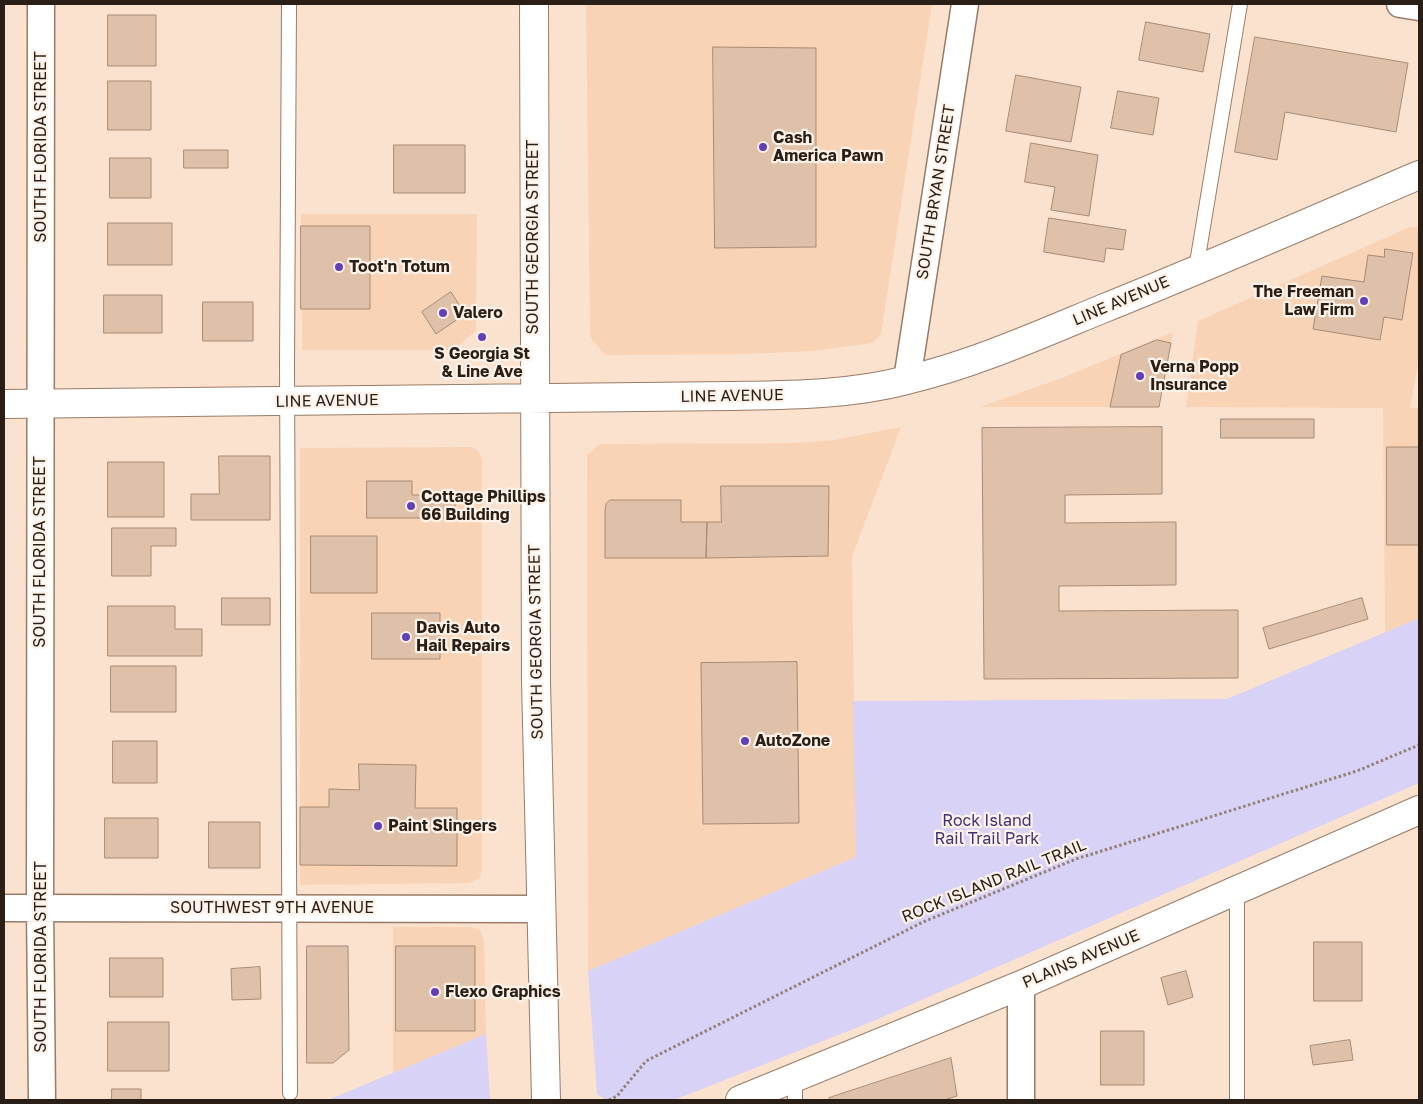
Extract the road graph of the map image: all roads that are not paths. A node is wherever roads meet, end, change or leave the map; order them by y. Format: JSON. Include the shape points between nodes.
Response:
{"nodes":[{"id":1,"x":41,"y":4,"type":"edge"},
{"id":2,"x":289,"y":4,"type":"edge"},
{"id":3,"x":534,"y":4,"type":"edge"},
{"id":4,"x":965,"y":4,"type":"edge"},
{"id":5,"x":1240,"y":4,"type":"edge"},
{"id":6,"x":1400,"y":4,"type":"edge"},
{"id":7,"x":1419,"y":7,"type":"edge"},
{"id":8,"x":1419,"y":175,"type":"edge"},
{"id":9,"x":1196,"y":269,"type":"junction"},
{"id":10,"x":907,"y":380,"type":"junction"},
{"id":11,"x":534,"y":399,"type":"junction"},
{"id":12,"x":288,"y":401,"type":"junction"},
{"id":13,"x":4,"y":404,"type":"edge"},
{"id":14,"x":41,"y":404,"type":"junction"},
{"id":15,"x":1419,"y":810,"type":"edge"},
{"id":16,"x":1237,"y":891,"type":"junction"},
{"id":17,"x":4,"y":908,"type":"edge"},
{"id":18,"x":40,"y":908,"type":"junction"},
{"id":19,"x":289,"y":908,"type":"junction"},
{"id":20,"x":540,"y":909,"type":"junction"},
{"id":21,"x":1021,"y":985,"type":"junction"},
{"id":22,"x":795,"y":1089,"type":"edge"},
{"id":23,"x":290,"y":1093,"type":"dead end"},
{"id":24,"x":42,"y":1100,"type":"edge"},
{"id":25,"x":546,"y":1100,"type":"edge"},
{"id":26,"x":740,"y":1100,"type":"edge"},
{"id":27,"x":1020,"y":1100,"type":"edge"},
{"id":28,"x":1236,"y":1100,"type":"edge"}],
"edges":[{"from":1,"to":14,"type":"street","name":"SOUTH FLORIDA STREET"},
{"from":2,"to":12,"type":"lane"},
{"from":3,"to":11,"type":"main road","name":"SOUTH GEORGIA STREET"},
{"from":4,"to":10,"type":"street","name":"SOUTH BRYAN STREET"},
{"from":5,"to":9,"type":"lane"},
{"from":6,"to":7,"type":"street"},
{"from":8,"to":9,"type":"main road","name":"LINE AVENUE"},
{"from":9,"to":10,"type":"main road","name":"LINE AVENUE","via":[[991,353]]},
{"from":10,"to":11,"type":"main road","name":"LINE AVENUE","via":[[833,392],[780,395]]},
{"from":11,"to":12,"type":"main road","name":"LINE AVENUE"},
{"from":11,"to":20,"type":"main road","name":"SOUTH GEORGIA STREET"},
{"from":12,"to":14,"type":"main road","name":"LINE AVENUE"},
{"from":12,"to":19,"type":"lane"},
{"from":13,"to":14,"type":"main road","name":"LINE AVENUE"},
{"from":14,"to":18,"type":"street","name":"SOUTH FLORIDA STREET"},
{"from":15,"to":16,"type":"main road","name":"PLAINS AVENUE"},
{"from":16,"to":21,"type":"main road","name":"PLAINS AVENUE"},
{"from":16,"to":28,"type":"lane"},
{"from":17,"to":18,"type":"street","name":"SOUTHWEST 9TH AVENUE"},
{"from":18,"to":19,"type":"street","name":"SOUTHWEST 9TH AVENUE"},
{"from":18,"to":24,"type":"street","name":"SOUTH FLORIDA STREET"},
{"from":19,"to":20,"type":"street","name":"SOUTHWEST 9TH AVENUE"},
{"from":19,"to":23,"type":"lane"},
{"from":20,"to":25,"type":"main road","name":"SOUTH GEORGIA STREET"},
{"from":21,"to":22,"type":"main road","name":"PLAINS AVENUE"},
{"from":21,"to":27,"type":"street"},
{"from":22,"to":26,"type":"main road","name":"PLAINS AVENUE"}]}
